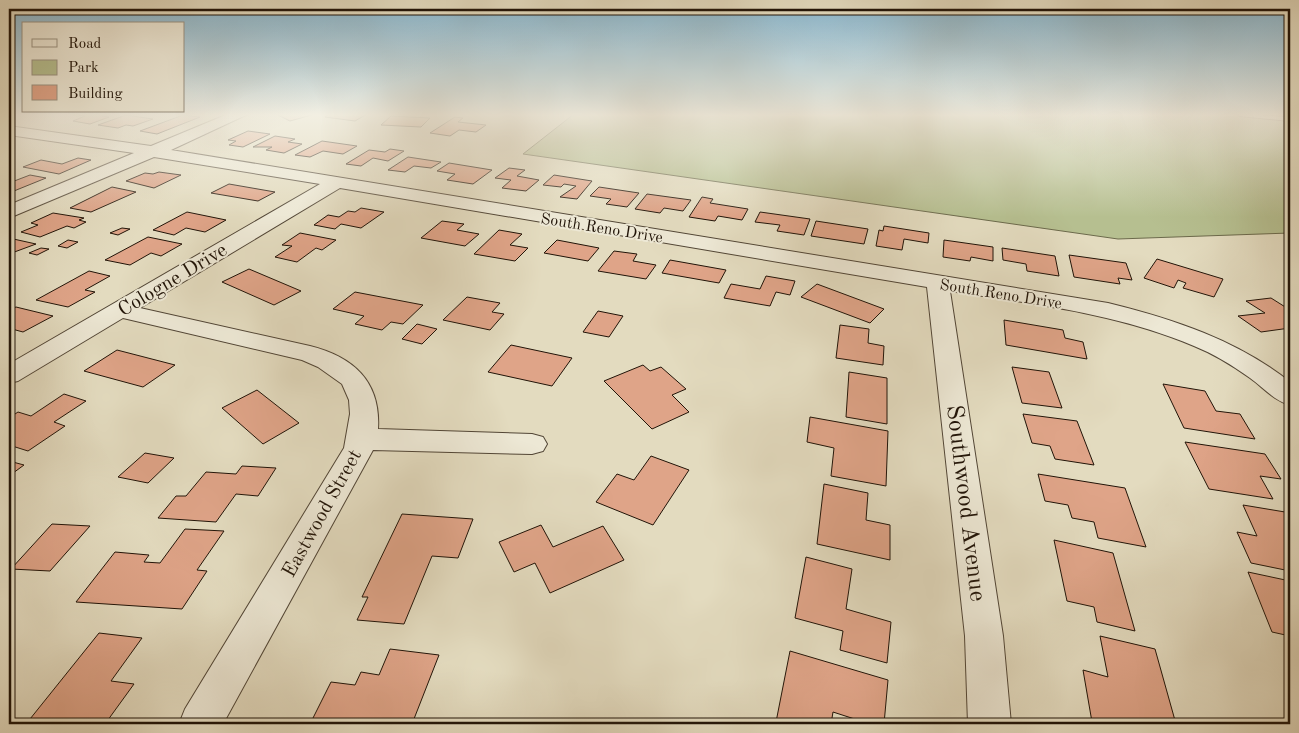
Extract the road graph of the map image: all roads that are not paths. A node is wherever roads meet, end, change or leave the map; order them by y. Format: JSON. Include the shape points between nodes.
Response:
{"nodes":[{"id":1,"x":128,"y":148,"type":"edge"},
{"id":2,"x":162,"y":148,"type":"edge"},
{"id":3,"x":153,"y":152,"type":"junction"},
{"id":4,"x":335,"y":183,"type":"junction"},
{"id":5,"x":9,"y":212,"type":"edge"},
{"id":6,"x":938,"y":282,"type":"junction"},
{"id":7,"x":120,"y":310,"type":"junction"},
{"id":8,"x":9,"y":375,"type":"edge"},
{"id":9,"x":1290,"y":396,"type":"edge"},
{"id":10,"x":362,"y":439,"type":"junction"},
{"id":11,"x":532,"y":444,"type":"dead end"},
{"id":12,"x":200,"y":724,"type":"edge"},
{"id":13,"x":989,"y":724,"type":"edge"}],
"edges":[{"from":1,"to":3,"type":"street","name":"South Reno Drive"},
{"from":2,"to":3,"type":"street"},
{"from":3,"to":4,"type":"street","name":"South Reno Drive"},
{"from":3,"to":5,"type":"street"},
{"from":4,"to":6,"type":"street","name":"South Reno Drive"},
{"from":4,"to":7,"type":"street","name":"Cologne Drive"},
{"from":6,"to":9,"type":"street","name":"South Reno Drive","via":[[1108,310],[1192,336],[1218,346],[1254,368]]},
{"from":6,"to":13,"type":"street","name":"Southwood Avenue","via":[[984,636]]},
{"from":7,"to":8,"type":"street","name":"Cologne Drive"},
{"from":7,"to":10,"type":"street","name":"Eastwood Street","via":[[310,354],[330,362],[347,373],[359,388],[366,405]]},
{"from":10,"to":11,"type":"street"},
{"from":10,"to":12,"type":"street","name":"Eastwood Street"}]}
